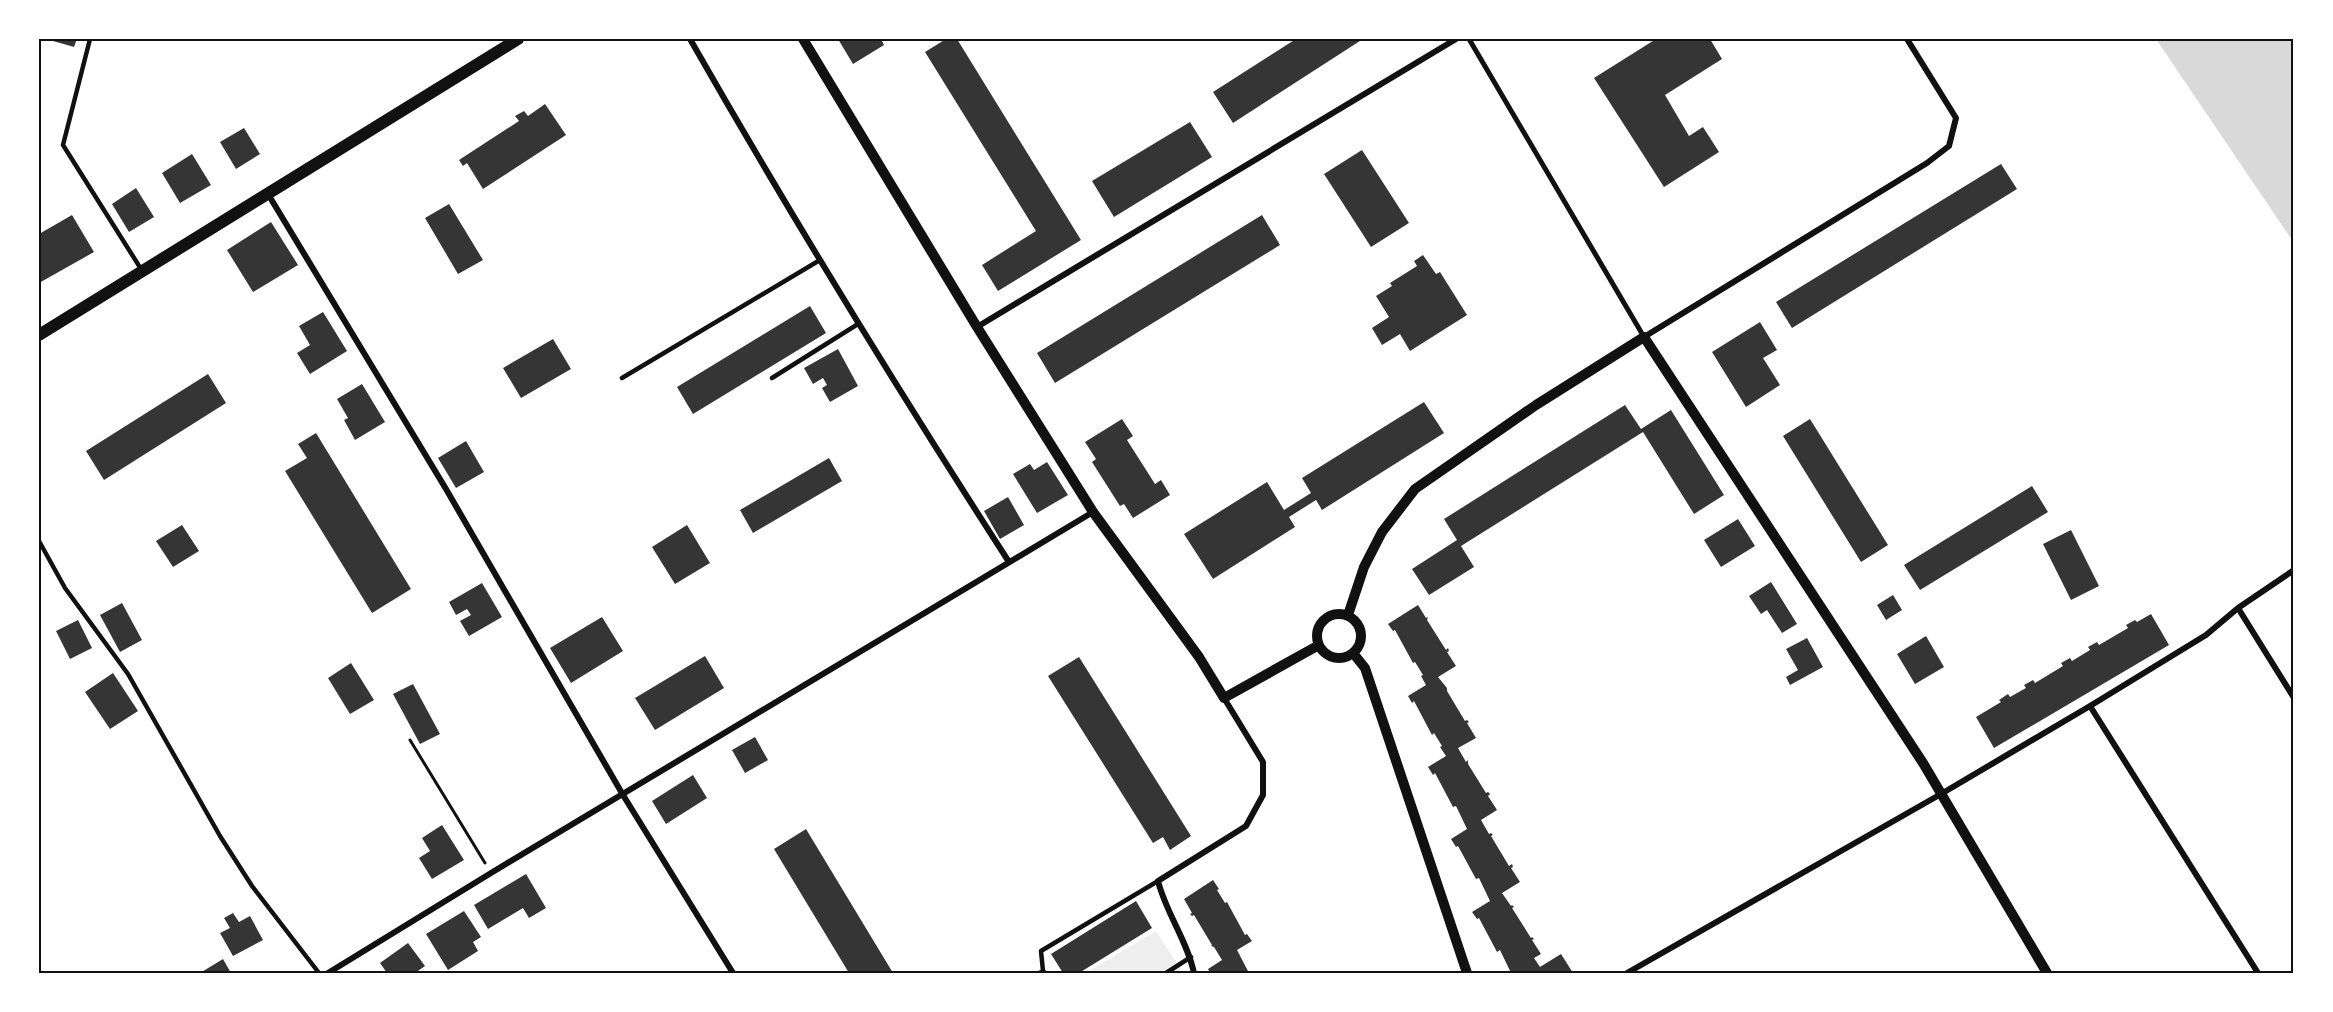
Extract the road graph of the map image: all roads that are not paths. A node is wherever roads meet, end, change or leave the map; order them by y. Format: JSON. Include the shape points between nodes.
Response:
{"nodes":[{"id":1,"x":90,"y":39,"type":"edge"},
{"id":2,"x":518,"y":39,"type":"edge"},
{"id":3,"x":690,"y":39,"type":"edge"},
{"id":4,"x":802,"y":39,"type":"edge"},
{"id":5,"x":1456,"y":39,"type":"edge"},
{"id":6,"x":1468,"y":39,"type":"edge"},
{"id":7,"x":1907,"y":39,"type":"edge"},
{"id":8,"x":268,"y":194,"type":"junction"},
{"id":9,"x":820,"y":260,"type":"junction"},
{"id":10,"x":142,"y":271,"type":"junction"},
{"id":11,"x":858,"y":324,"type":"junction"},
{"id":12,"x":977,"y":327,"type":"junction"},
{"id":13,"x":39,"y":335,"type":"edge"},
{"id":14,"x":1644,"y":337,"type":"junction"},
{"id":15,"x":622,"y":378,"type":"dead end"},
{"id":16,"x":772,"y":378,"type":"dead end"},
{"id":17,"x":1093,"y":512,"type":"junction"},
{"id":18,"x":39,"y":541,"type":"edge"},
{"id":19,"x":1009,"y":562,"type":"junction"},
{"id":20,"x":2294,"y":570,"type":"edge"},
{"id":21,"x":2238,"y":608,"type":"junction"},
{"id":22,"x":1348,"y":615,"type":"junction"},
{"id":23,"x":1319,"y":645,"type":"junction"},
{"id":24,"x":1353,"y":653,"type":"junction"},
{"id":25,"x":1224,"y":698,"type":"junction"},
{"id":26,"x":2294,"y":698,"type":"edge"},
{"id":27,"x":2090,"y":706,"type":"junction"},
{"id":28,"x":1941,"y":794,"type":"junction"},
{"id":29,"x":623,"y":795,"type":"junction"},
{"id":30,"x":1158,"y":881,"type":"junction"},
{"id":31,"x":1191,"y":957,"type":"junction"},
{"id":32,"x":1043,"y":972,"type":"edge"},
{"id":33,"x":320,"y":973,"type":"edge"},
{"id":34,"x":328,"y":973,"type":"edge"},
{"id":35,"x":733,"y":973,"type":"edge"},
{"id":36,"x":1166,"y":973,"type":"edge"},
{"id":37,"x":1194,"y":973,"type":"edge"},
{"id":38,"x":1467,"y":973,"type":"edge"},
{"id":39,"x":1627,"y":973,"type":"edge"},
{"id":40,"x":2047,"y":973,"type":"edge"},
{"id":41,"x":2258,"y":973,"type":"edge"}],
"edges":[{"from":1,"to":10,"type":"lane","via":[[63,145]]},
{"from":2,"to":8,"type":"main road"},
{"from":3,"to":9,"type":"street"},
{"from":4,"to":12,"type":"street"},
{"from":5,"to":12,"type":"street"},
{"from":6,"to":14,"type":"street"},
{"from":7,"to":14,"type":"street","via":[[1956,118],[1949,146],[1927,164]]},
{"from":8,"to":10,"type":"main road"},
{"from":8,"to":29,"type":"street","via":[[446,489]]},
{"from":9,"to":11,"type":"street"},
{"from":9,"to":15,"type":"lane"},
{"from":10,"to":13,"type":"main road"},
{"from":11,"to":16,"type":"lane"},
{"from":11,"to":19,"type":"street"},
{"from":12,"to":17,"type":"street"},
{"from":14,"to":22,"type":"street","via":[[1414,489],[1382,532],[1364,567]]},
{"from":14,"to":28,"type":"street"},
{"from":17,"to":19,"type":"street"},
{"from":17,"to":25,"type":"street","via":[[1199,657]]},
{"from":18,"to":33,"type":"lane","via":[[65,588],[128,674],[252,886]]},
{"from":19,"to":29,"type":"street"},
{"from":20,"to":21,"type":"street"},
{"from":21,"to":26,"type":"street"},
{"from":21,"to":27,"type":"street","via":[[2206,635]]},
{"from":22,"to":23,"type":"street","via":[[1333,614],[1322,622],[1317,635]]},
{"from":22,"to":24,"type":"street","via":[[1361,633]]},
{"from":23,"to":24,"type":"street","via":[[1332,657]]},
{"from":23,"to":25,"type":"street"},
{"from":24,"to":38,"type":"street","via":[[1365,668]]},
{"from":25,"to":30,"type":"street","via":[[1263,762],[1263,795],[1246,826]]},
{"from":27,"to":28,"type":"street"},
{"from":27,"to":41,"type":"street"},
{"from":28,"to":39,"type":"street"},
{"from":28,"to":40,"type":"street"},
{"from":29,"to":34,"type":"street"},
{"from":29,"to":35,"type":"street"},
{"from":30,"to":31,"type":"street","via":[[1162,899]]},
{"from":30,"to":32,"type":"lane","via":[[1041,951]]},
{"from":31,"to":36,"type":"lane"},
{"from":31,"to":37,"type":"street"}]}
